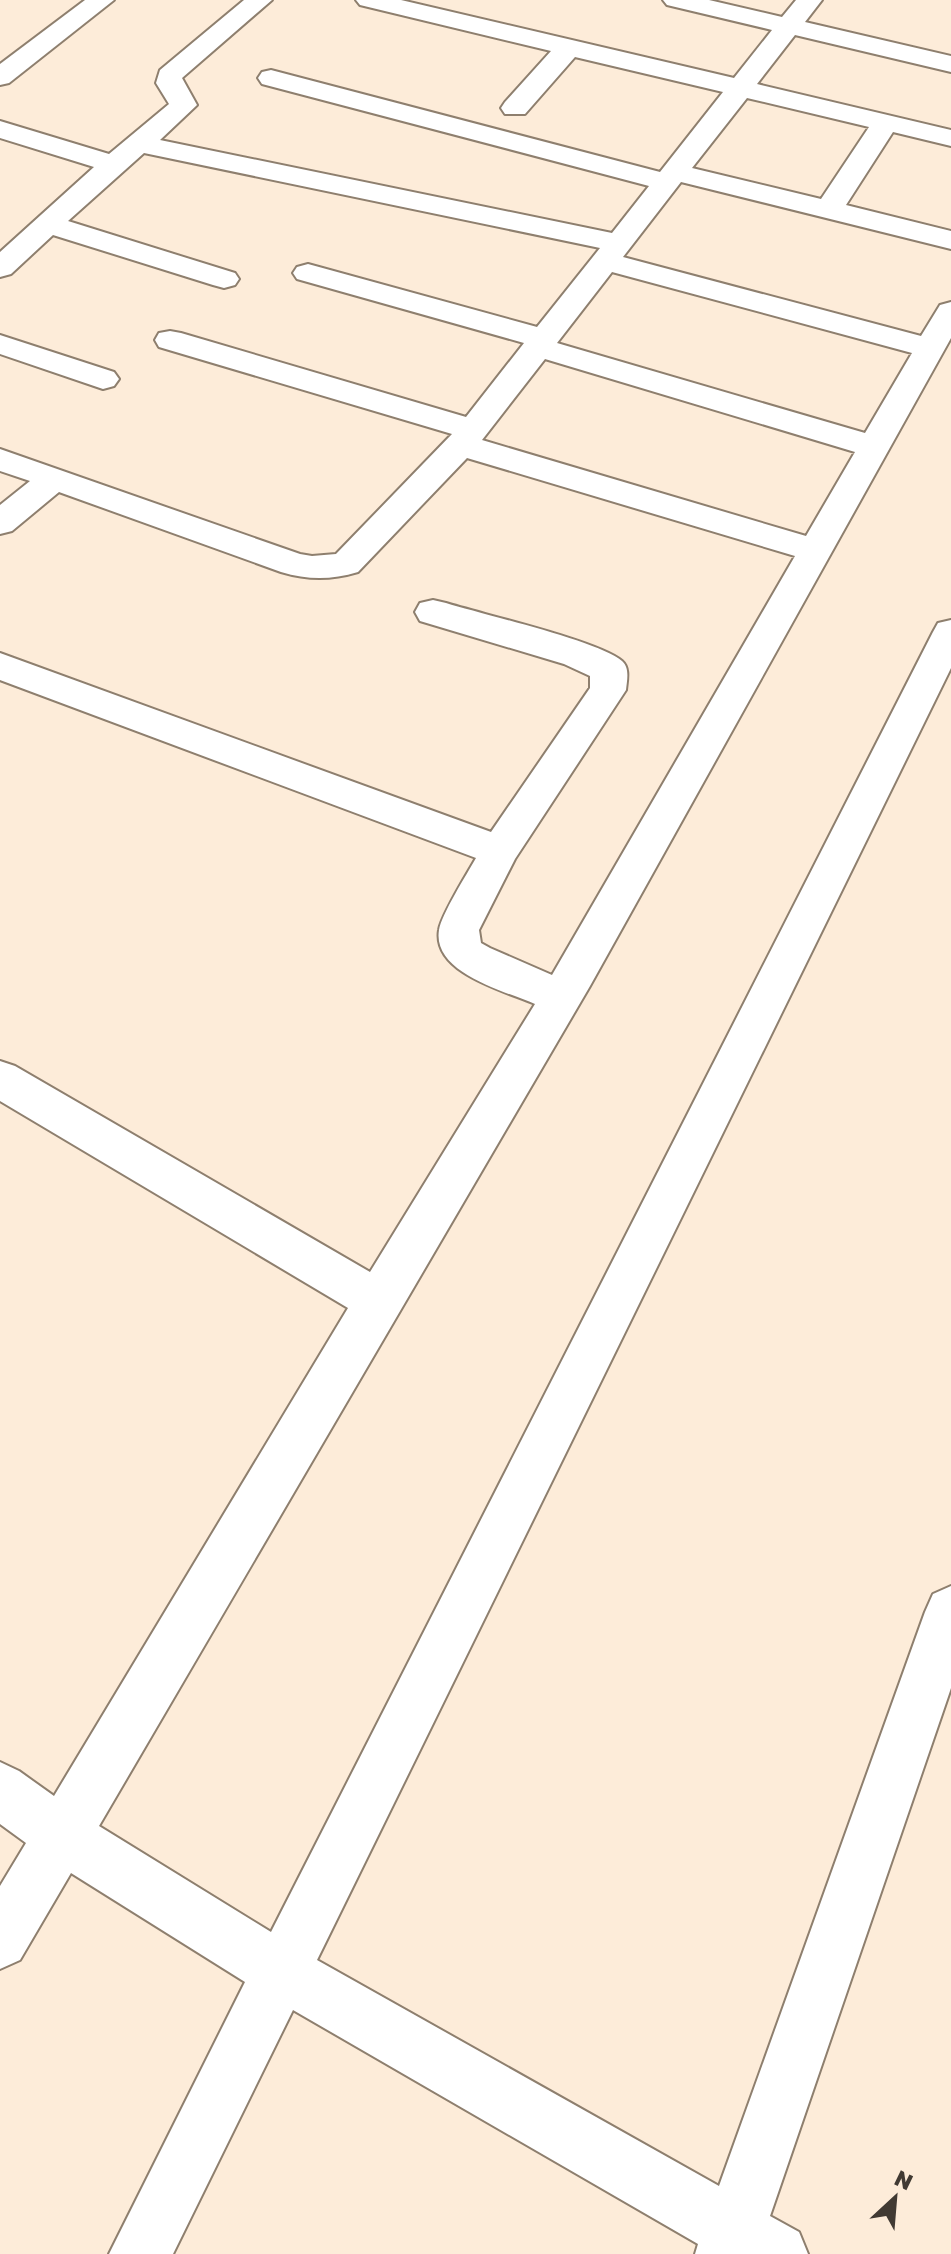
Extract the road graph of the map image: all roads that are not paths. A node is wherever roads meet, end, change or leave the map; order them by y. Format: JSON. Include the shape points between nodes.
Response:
{"nodes":[{"id":1,"x":101,"y":0,"type":"edge"},
{"id":2,"x":259,"y":0,"type":"edge"},
{"id":3,"x":369,"y":0,"type":"edge"},
{"id":4,"x":676,"y":0,"type":"edge"},
{"id":5,"x":809,"y":0,"type":"edge"},
{"id":6,"x":439,"y":8,"type":"edge"},
{"id":7,"x":789,"y":26,"type":"junction"},
{"id":8,"x":569,"y":47,"type":"junction"},
{"id":9,"x":951,"y":64,"type":"edge"},
{"id":10,"x":0,"y":77,"type":"edge"},
{"id":11,"x":271,"y":78,"type":"dead end"},
{"id":12,"x":741,"y":87,"type":"junction"},
{"id":13,"x":515,"y":108,"type":"dead end"},
{"id":14,"x":886,"y":122,"type":"junction"},
{"id":15,"x":0,"y":129,"type":"edge"},
{"id":16,"x":951,"y":138,"type":"edge"},
{"id":17,"x":140,"y":144,"type":"junction"},
{"id":18,"x":114,"y":164,"type":"junction"},
{"id":19,"x":671,"y":177,"type":"junction"},
{"id":20,"x":829,"y":209,"type":"junction"},
{"id":21,"x":48,"y":224,"type":"junction"},
{"id":22,"x":951,"y":240,"type":"edge"},
{"id":23,"x":611,"y":252,"type":"junction"},
{"id":24,"x":0,"y":268,"type":"edge"},
{"id":25,"x":308,"y":273,"type":"dead end"},
{"id":26,"x":224,"y":279,"type":"dead end"},
{"id":27,"x":951,"y":311,"type":"edge"},
{"id":28,"x":170,"y":340,"type":"dead end"},
{"id":29,"x":541,"y":343,"type":"junction"},
{"id":30,"x":0,"y":344,"type":"edge"},
{"id":31,"x":929,"y":348,"type":"junction"},
{"id":32,"x":103,"y":379,"type":"dead end"},
{"id":33,"x":467,"y":437,"type":"junction"},
{"id":34,"x":875,"y":447,"type":"junction"},
{"id":35,"x":0,"y":459,"type":"edge"},
{"id":36,"x":54,"y":479,"type":"junction"},
{"id":37,"x":0,"y":523,"type":"edge"},
{"id":38,"x":815,"y":550,"type":"junction"},
{"id":39,"x":433,"y":612,"type":"dead end"},
{"id":40,"x":946,"y":654,"type":"edge"},
{"id":41,"x":0,"y":666,"type":"edge"},
{"id":42,"x":499,"y":851,"type":"junction"},
{"id":43,"x":560,"y":997,"type":"junction"},
{"id":44,"x":0,"y":1079,"type":"edge"},
{"id":45,"x":378,"y":1301,"type":"junction"},
{"id":46,"x":951,"y":1612,"type":"edge"},
{"id":47,"x":0,"y":1790,"type":"edge"},
{"id":48,"x":62,"y":1835,"type":"junction"},
{"id":49,"x":0,"y":1940,"type":"edge"},
{"id":50,"x":282,"y":1972,"type":"junction"},
{"id":51,"x":746,"y":2246,"type":"edge"},
{"id":52,"x":140,"y":2254,"type":"edge"}],
"edges":[{"from":1,"to":10,"type":"street"},
{"from":2,"to":17,"type":"street","via":[[169,76],[183,105]]},
{"from":3,"to":6,"type":"street"},
{"from":4,"to":7,"type":"street"},
{"from":5,"to":7,"type":"street"},
{"from":6,"to":8,"type":"street"},
{"from":7,"to":9,"type":"street"},
{"from":7,"to":12,"type":"street"},
{"from":8,"to":12,"type":"street"},
{"from":8,"to":13,"type":"street"},
{"from":11,"to":19,"type":"street"},
{"from":12,"to":14,"type":"street"},
{"from":12,"to":19,"type":"street"},
{"from":14,"to":16,"type":"street"},
{"from":14,"to":20,"type":"street"},
{"from":15,"to":18,"type":"street"},
{"from":17,"to":18,"type":"street"},
{"from":17,"to":23,"type":"street"},
{"from":18,"to":21,"type":"street"},
{"from":19,"to":20,"type":"street"},
{"from":19,"to":23,"type":"street"},
{"from":20,"to":22,"type":"street"},
{"from":21,"to":24,"type":"street"},
{"from":21,"to":26,"type":"street"},
{"from":23,"to":29,"type":"street"},
{"from":23,"to":31,"type":"street"},
{"from":25,"to":29,"type":"street"},
{"from":27,"to":31,"type":"street"},
{"from":28,"to":33,"type":"street"},
{"from":29,"to":33,"type":"street"},
{"from":29,"to":34,"type":"street"},
{"from":30,"to":32,"type":"street"},
{"from":31,"to":34,"type":"street"},
{"from":33,"to":36,"type":"street","via":[[357,556],[330,567],[293,564]]},
{"from":33,"to":38,"type":"street"},
{"from":34,"to":38,"type":"street"},
{"from":35,"to":36,"type":"street"},
{"from":36,"to":37,"type":"street"},
{"from":38,"to":43,"type":"street"},
{"from":39,"to":42,"type":"street","via":[[577,655],[609,670],[608,690]]},
{"from":40,"to":50,"type":"street"},
{"from":41,"to":42,"type":"street"},
{"from":42,"to":43,"type":"street","via":[[459,930],[462,951]]},
{"from":43,"to":45,"type":"street"},
{"from":44,"to":45,"type":"street"},
{"from":45,"to":48,"type":"street"},
{"from":46,"to":51,"type":"street"},
{"from":47,"to":48,"type":"street"},
{"from":48,"to":49,"type":"street"},
{"from":48,"to":50,"type":"street"},
{"from":50,"to":51,"type":"street"},
{"from":50,"to":52,"type":"street"}]}
